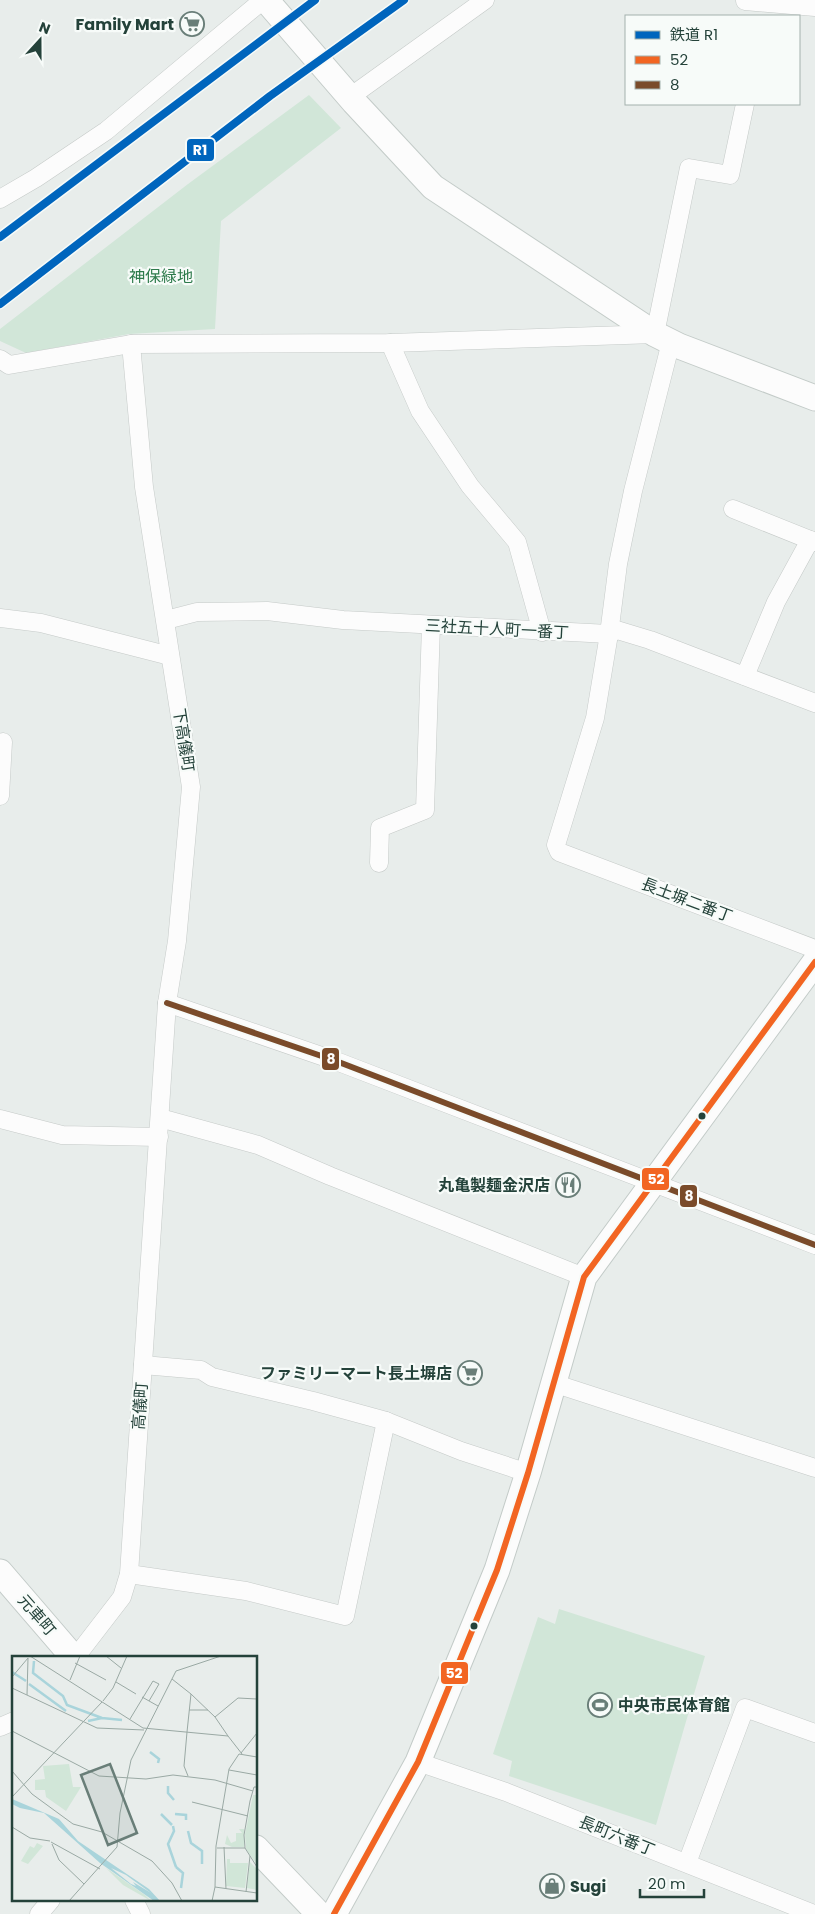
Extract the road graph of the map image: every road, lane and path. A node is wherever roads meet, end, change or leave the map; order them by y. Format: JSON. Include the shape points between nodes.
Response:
{"nodes":[{"id":1,"x":264,"y":0,"type":"edge"},
{"id":2,"x":485,"y":0,"type":"edge"},
{"id":3,"x":745,"y":6,"type":"edge"},
{"id":4,"x":815,"y":8,"type":"edge"},
{"id":5,"x":350,"y":97,"type":"junction"},
{"id":6,"x":745,"y":105,"type":"edge"},
{"id":7,"x":0,"y":199,"type":"edge"},
{"id":8,"x":663,"y":338,"type":"junction"},
{"id":9,"x":390,"y":343,"type":"junction"},
{"id":10,"x":131,"y":344,"type":"junction"},
{"id":11,"x":0,"y":360,"type":"edge"},
{"id":12,"x":815,"y":398,"type":"edge"},
{"id":13,"x":733,"y":509,"type":"dead end"},
{"id":14,"x":813,"y":541,"type":"edge"},
{"id":15,"x":0,"y":618,"type":"edge"},
{"id":16,"x":166,"y":620,"type":"junction"},
{"id":17,"x":431,"y":626,"type":"junction"},
{"id":18,"x":542,"y":632,"type":"junction"},
{"id":19,"x":609,"y":634,"type":"junction"},
{"id":20,"x":170,"y":656,"type":"junction"},
{"id":21,"x":745,"y":676,"type":"junction"},
{"id":22,"x":815,"y":703,"type":"edge"},
{"id":23,"x":3,"y":742,"type":"dead end"},
{"id":24,"x":0,"y":796,"type":"edge"},
{"id":25,"x":379,"y":863,"type":"dead end"},
{"id":26,"x":815,"y":949,"type":"edge"},
{"id":27,"x":815,"y":962,"type":"edge"},
{"id":28,"x":167,"y":1003,"type":"junction"},
{"id":29,"x":160,"y":1118,"type":"junction"},
{"id":30,"x":0,"y":1120,"type":"edge"},
{"id":31,"x":159,"y":1138,"type":"junction"},
{"id":32,"x":654,"y":1183,"type":"junction"},
{"id":33,"x":815,"y":1245,"type":"edge"},
{"id":34,"x":584,"y":1277,"type":"junction"},
{"id":35,"x":143,"y":1365,"type":"junction"},
{"id":36,"x":553,"y":1383,"type":"junction"},
{"id":37,"x":386,"y":1421,"type":"junction"},
{"id":38,"x":815,"y":1468,"type":"edge"},
{"id":39,"x":528,"y":1473,"type":"junction"},
{"id":40,"x":0,"y":1572,"type":"edge"},
{"id":41,"x":129,"y":1574,"type":"junction"},
{"id":42,"x":73,"y":1656,"type":"edge"},
{"id":43,"x":77,"y":1656,"type":"edge"},
{"id":44,"x":12,"y":1722,"type":"edge"},
{"id":45,"x":0,"y":1727,"type":"edge"},
{"id":46,"x":815,"y":1733,"type":"edge"},
{"id":47,"x":418,"y":1762,"type":"junction"},
{"id":48,"x":258,"y":1850,"type":"edge"},
{"id":49,"x":687,"y":1863,"type":"junction"},
{"id":50,"x":49,"y":1902,"type":"edge"},
{"id":51,"x":135,"y":1902,"type":"edge"},
{"id":52,"x":39,"y":1914,"type":"edge"},
{"id":53,"x":142,"y":1914,"type":"edge"},
{"id":54,"x":319,"y":1914,"type":"edge"},
{"id":55,"x":334,"y":1914,"type":"edge"},
{"id":56,"x":814,"y":1914,"type":"edge"}],
"edges":[{"from":1,"to":5,"type":"main road"},
{"from":1,"to":7,"type":"street","via":[[106,131]]},
{"from":2,"to":5,"type":"street"},
{"from":3,"to":4,"type":"street"},
{"from":5,"to":8,"type":"main road","via":[[433,187]]},
{"from":6,"to":8,"type":"street","via":[[730,175],[689,168]]},
{"from":8,"to":9,"type":"street"},
{"from":8,"to":12,"type":"main road"},
{"from":8,"to":19,"type":"street","via":[[618,564]]},
{"from":9,"to":10,"type":"street"},
{"from":9,"to":18,"type":"street","via":[[420,411],[470,486],[518,542]]},
{"from":10,"to":11,"type":"street","via":[[9,365]]},
{"from":10,"to":16,"type":"street","name":"下高儀町","via":[[144,487]]},
{"from":13,"to":14,"type":"street"},
{"from":14,"to":21,"type":"street","via":[[776,602]]},
{"from":15,"to":20,"type":"street","via":[[41,623]]},
{"from":16,"to":17,"type":"street","name":"三社五十人町一番丁","via":[[197,612],[267,611]]},
{"from":16,"to":20,"type":"street","name":"下高儀町"},
{"from":17,"to":18,"type":"street","name":"三社五十人町一番丁"},
{"from":17,"to":25,"type":"street","via":[[424,810],[380,828]]},
{"from":18,"to":19,"type":"street","name":"三社五十人町一番丁"},
{"from":19,"to":21,"type":"street","name":"三社五十人町一番丁","via":[[617,630],[650,640]]},
{"from":19,"to":26,"type":"street","name":"長土塀二番丁","via":[[595,718],[556,845],[559,852]]},
{"from":20,"to":28,"type":"street","name":"下高儀町","via":[[191,787],[177,941]]},
{"from":21,"to":22,"type":"street","name":"三社五十人町一番丁"},
{"from":23,"to":24,"type":"street"},
{"from":27,"to":32,"type":"main road"},
{"from":28,"to":29,"type":"street","name":"下高儀町"},
{"from":28,"to":32,"type":"street","via":[[336,1061]]},
{"from":29,"to":31,"type":"street","name":"下高儀町"},
{"from":29,"to":34,"type":"street","via":[[261,1146]]},
{"from":30,"to":31,"type":"street","via":[[62,1135]]},
{"from":31,"to":35,"type":"street","name":"高儀町"},
{"from":32,"to":33,"type":"street"},
{"from":32,"to":34,"type":"main road"},
{"from":34,"to":36,"type":"main road"},
{"from":35,"to":37,"type":"street","via":[[201,1370],[212,1377]]},
{"from":35,"to":41,"type":"street","name":"高儀町"},
{"from":36,"to":38,"type":"street"},
{"from":36,"to":39,"type":"main road"},
{"from":37,"to":39,"type":"street","via":[[460,1451]]},
{"from":37,"to":41,"type":"street","via":[[345,1616],[246,1591]]},
{"from":39,"to":47,"type":"main road","via":[[497,1570]]},
{"from":40,"to":42,"type":"main road","name":"元車町"},
{"from":41,"to":43,"type":"street","name":"高儀町","via":[[122,1597]]},
{"from":44,"to":45,"type":"street"},
{"from":46,"to":49,"type":"street","via":[[745,1708]]},
{"from":47,"to":49,"type":"street","name":"長町六番丁","via":[[506,1792]]},
{"from":47,"to":55,"type":"main road"},
{"from":48,"to":54,"type":"main road"},
{"from":49,"to":56,"type":"street","name":"長町六番丁"},
{"from":50,"to":52,"type":"street"},
{"from":51,"to":53,"type":"street"}]}
